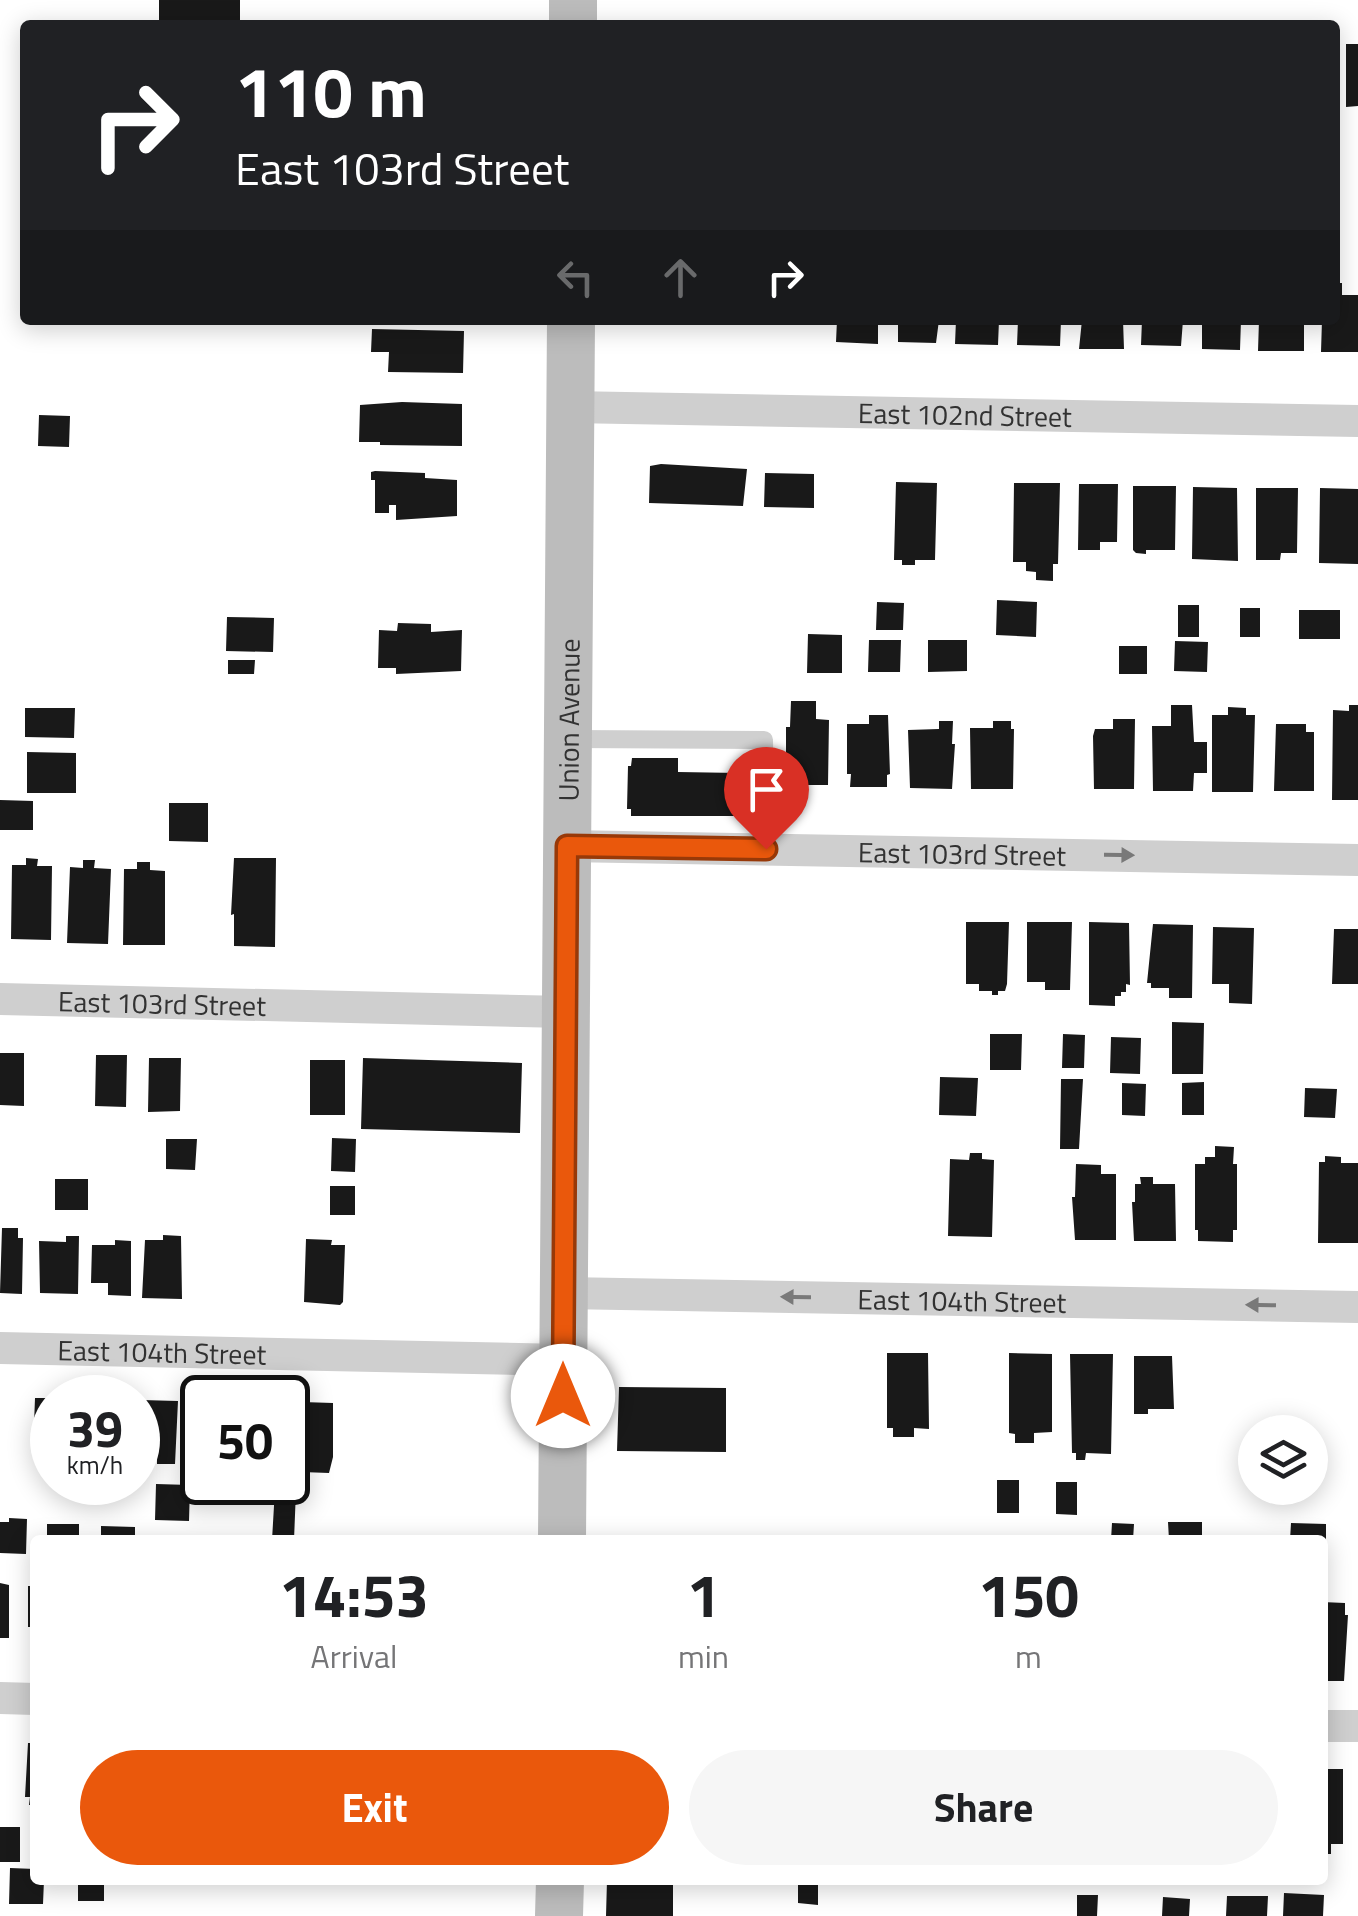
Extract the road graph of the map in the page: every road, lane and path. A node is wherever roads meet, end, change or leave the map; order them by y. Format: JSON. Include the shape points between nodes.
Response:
{"nodes":[{"id":1,"x":571,"y":325,"type":"edge"},
{"id":2,"x":570,"y":407,"type":"junction"},
{"id":3,"x":1358,"y":421,"type":"edge"},
{"id":4,"x":568,"y":739,"type":"junction"},
{"id":5,"x":567,"y":846,"type":"junction"},
{"id":6,"x":766,"y":849,"type":"junction"},
{"id":7,"x":1358,"y":860,"type":"edge"},
{"id":8,"x":0,"y":999,"type":"edge"},
{"id":9,"x":566,"y":1012,"type":"junction"},
{"id":10,"x":564,"y":1293,"type":"junction"},
{"id":11,"x":1358,"y":1307,"type":"edge"},
{"id":12,"x":0,"y":1348,"type":"edge"},
{"id":13,"x":564,"y":1360,"type":"junction"},
{"id":14,"x":562,"y":1535,"type":"edge"},
{"id":15,"x":0,"y":1698,"type":"edge"},
{"id":16,"x":30,"y":1699,"type":"edge"},
{"id":17,"x":1328,"y":1726,"type":"edge"},
{"id":18,"x":1358,"y":1726,"type":"edge"},
{"id":19,"x":560,"y":1885,"type":"edge"},
{"id":20,"x":560,"y":1916,"type":"edge"}],
"edges":[{"from":1,"to":2,"type":"main road","name":"Union Avenue"},
{"from":2,"to":3,"type":"street","name":"East 102nd Street"},
{"from":2,"to":4,"type":"main road","name":"Union Avenue"},
{"from":4,"to":5,"type":"main road","name":"Union Avenue"},
{"from":4,"to":6,"type":"lane","via":[[764,740]]},
{"from":5,"to":6,"type":"street","name":"East 103rd Street"},
{"from":5,"to":9,"type":"main road","name":"Union Avenue"},
{"from":6,"to":7,"type":"street","name":"East 103rd Street","one_way":true},
{"from":8,"to":9,"type":"street","name":"East 103rd Street"},
{"from":9,"to":10,"type":"main road","name":"Union Avenue"},
{"from":11,"to":10,"type":"street","name":"East 104th Street","one_way":true},
{"from":10,"to":13,"type":"main road","name":"Union Avenue"},
{"from":12,"to":13,"type":"street","name":"East 104th Street"},
{"from":13,"to":14,"type":"main road","name":"Union Avenue"},
{"from":15,"to":16,"type":"street"},
{"from":17,"to":18,"type":"street"},
{"from":19,"to":20,"type":"main road"}]}
